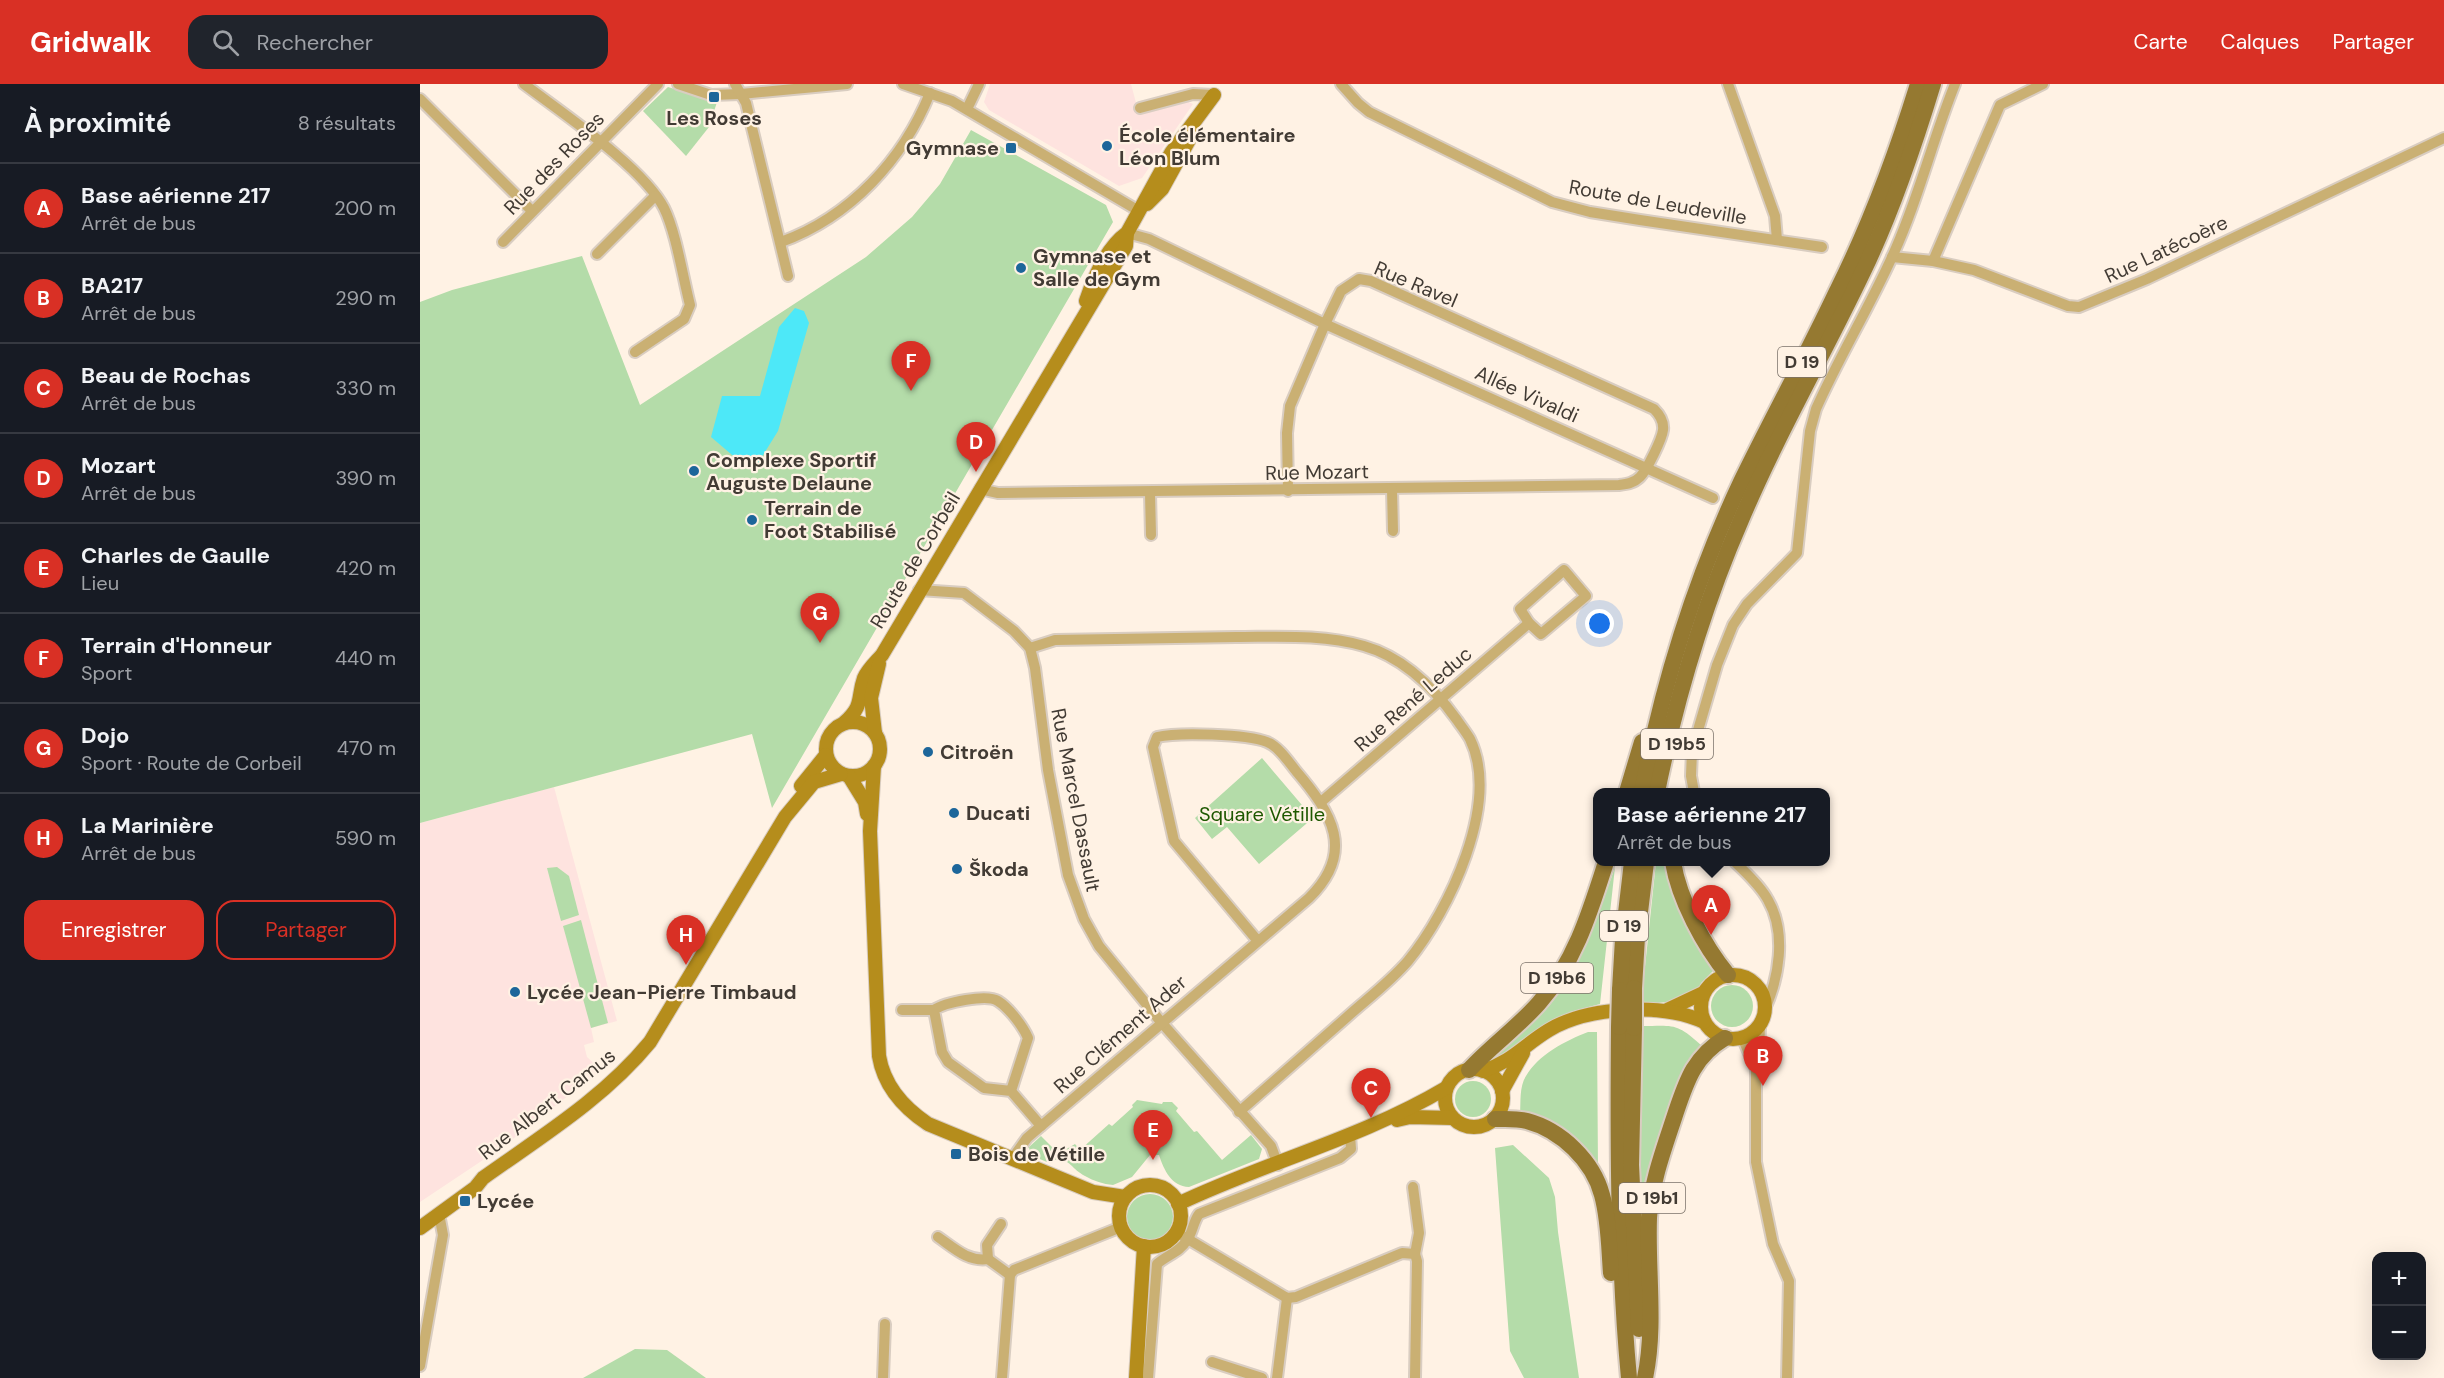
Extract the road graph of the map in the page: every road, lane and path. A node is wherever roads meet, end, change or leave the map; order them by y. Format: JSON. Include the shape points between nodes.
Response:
{"nodes":[{"id":1,"x":524,"y":84,"type":"edge"},
{"id":2,"x":658,"y":84,"type":"edge"},
{"id":3,"x":678,"y":84,"type":"edge"},
{"id":4,"x":847,"y":84,"type":"edge"},
{"id":5,"x":903,"y":84,"type":"edge"},
{"id":6,"x":979,"y":84,"type":"edge"},
{"id":7,"x":1341,"y":84,"type":"edge"},
{"id":8,"x":1728,"y":84,"type":"edge"},
{"id":9,"x":1918,"y":84,"type":"edge"},
{"id":10,"x":1933,"y":84,"type":"edge"},
{"id":11,"x":1955,"y":84,"type":"edge"},
{"id":12,"x":2043,"y":84,"type":"edge"},
{"id":13,"x":738,"y":89,"type":"edge"},
{"id":14,"x":1217,"y":90,"type":"edge"},
{"id":15,"x":930,"y":93,"type":"junction"},
{"id":16,"x":420,"y":99,"type":"edge"},
{"id":17,"x":1140,"y":108,"type":"dead end"},
{"id":18,"x":967,"y":109,"type":"junction"},
{"id":19,"x":2444,"y":138,"type":"edge"},
{"id":20,"x":599,"y":142,"type":"junction"},
{"id":21,"x":655,"y":196,"type":"junction"},
{"id":22,"x":531,"y":211,"type":"junction"},
{"id":23,"x":1139,"y":212,"type":"junction"},
{"id":24,"x":1126,"y":233,"type":"junction"},
{"id":25,"x":1777,"y":240,"type":"junction"},
{"id":26,"x":503,"y":242,"type":"dead end"},
{"id":27,"x":781,"y":242,"type":"junction"},
{"id":28,"x":1822,"y":247,"type":"dead end"},
{"id":29,"x":597,"y":254,"type":"dead end"},
{"id":30,"x":1892,"y":257,"type":"junction"},
{"id":31,"x":1933,"y":261,"type":"junction"},
{"id":32,"x":788,"y":276,"type":"dead end"},
{"id":33,"x":1325,"y":324,"type":"junction"},
{"id":34,"x":635,"y":352,"type":"dead end"},
{"id":35,"x":1647,"y":467,"type":"junction"},
{"id":36,"x":980,"y":489,"type":"junction"},
{"id":37,"x":1392,"y":489,"type":"junction"},
{"id":38,"x":1288,"y":491,"type":"junction"},
{"id":39,"x":1150,"y":493,"type":"junction"},
{"id":40,"x":1713,"y":498,"type":"dead end"},
{"id":41,"x":1393,"y":531,"type":"dead end"},
{"id":42,"x":1151,"y":535,"type":"dead end"},
{"id":43,"x":920,"y":590,"type":"junction"},
{"id":44,"x":1529,"y":623,"type":"junction"},
{"id":45,"x":1681,"y":638,"type":"junction"},
{"id":46,"x":1030,"y":648,"type":"junction"},
{"id":47,"x":882,"y":655,"type":"junction"},
{"id":48,"x":1678,"y":698,"type":"junction"},
{"id":49,"x":1441,"y":699,"type":"junction"},
{"id":50,"x":845,"y":722,"type":"junction"},
{"id":51,"x":875,"y":733,"type":"junction"},
{"id":52,"x":826,"y":755,"type":"junction"},
{"id":53,"x":874,"y":766,"type":"junction"},
{"id":54,"x":845,"y":775,"type":"junction"},
{"id":55,"x":1628,"y":788,"type":"edge"},
{"id":56,"x":1643,"y":788,"type":"edge"},
{"id":57,"x":1657,"y":788,"type":"edge"},
{"id":58,"x":1669,"y":788,"type":"edge"},
{"id":59,"x":1693,"y":788,"type":"edge"},
{"id":60,"x":1321,"y":802,"type":"junction"},
{"id":61,"x":785,"y":816,"type":"junction"},
{"id":62,"x":870,"y":831,"type":"junction"},
{"id":63,"x":1605,"y":866,"type":"edge"},
{"id":64,"x":1631,"y":866,"type":"edge"},
{"id":65,"x":1645,"y":866,"type":"edge"},
{"id":66,"x":1674,"y":866,"type":"edge"},
{"id":67,"x":1739,"y":866,"type":"edge"},
{"id":68,"x":1257,"y":940,"type":"junction"},
{"id":69,"x":1728,"y":975,"type":"junction"},
{"id":70,"x":1627,"y":989,"type":"junction"},
{"id":71,"x":1703,"y":993,"type":"junction"},
{"id":72,"x":902,"y":1010,"type":"dead end"},
{"id":73,"x":934,"y":1010,"type":"junction"},
{"id":74,"x":1667,"y":1010,"type":"junction"},
{"id":75,"x":1762,"y":1017,"type":"junction"},
{"id":76,"x":1161,"y":1022,"type":"junction"},
{"id":77,"x":1704,"y":1022,"type":"junction"},
{"id":78,"x":1627,"y":1028,"type":"junction"},
{"id":79,"x":1734,"y":1038,"type":"junction"},
{"id":80,"x":1526,"y":1048,"type":"junction"},
{"id":81,"x":1476,"y":1070,"type":"junction"},
{"id":82,"x":1756,"y":1071,"type":"junction"},
{"id":83,"x":1446,"y":1088,"type":"junction"},
{"id":84,"x":1011,"y":1091,"type":"junction"},
{"id":85,"x":1502,"y":1091,"type":"junction"},
{"id":86,"x":1239,"y":1112,"type":"junction"},
{"id":87,"x":1452,"y":1118,"type":"junction"},
{"id":88,"x":1495,"y":1119,"type":"junction"},
{"id":89,"x":1041,"y":1126,"type":"junction"},
{"id":90,"x":1367,"y":1128,"type":"junction"},
{"id":91,"x":1350,"y":1135,"type":"junction"},
{"id":92,"x":1012,"y":1159,"type":"junction"},
{"id":93,"x":1278,"y":1165,"type":"junction"},
{"id":94,"x":483,"y":1178,"type":"junction"},
{"id":95,"x":1413,"y":1187,"type":"dead end"},
{"id":96,"x":1093,"y":1192,"type":"junction"},
{"id":97,"x":1125,"y":1197,"type":"junction"},
{"id":98,"x":1178,"y":1204,"type":"junction"},
{"id":99,"x":1119,"y":1212,"type":"junction"},
{"id":100,"x":439,"y":1214,"type":"junction"},
{"id":101,"x":420,"y":1218,"type":"edge"},
{"id":102,"x":1001,"y":1224,"type":"dead end"},
{"id":103,"x":1121,"y":1227,"type":"junction"},
{"id":104,"x":420,"y":1228,"type":"edge"},
{"id":105,"x":1176,"y":1232,"type":"junction"},
{"id":106,"x":938,"y":1237,"type":"dead end"},
{"id":107,"x":1188,"y":1239,"type":"junction"},
{"id":108,"x":1144,"y":1246,"type":"junction"},
{"id":109,"x":1415,"y":1254,"type":"junction"},
{"id":110,"x":988,"y":1259,"type":"junction"},
{"id":111,"x":1010,"y":1275,"type":"junction"},
{"id":112,"x":1287,"y":1298,"type":"junction"},
{"id":113,"x":885,"y":1323,"type":"dead end"},
{"id":114,"x":1212,"y":1362,"type":"dead end"},
{"id":115,"x":420,"y":1366,"type":"edge"},
{"id":116,"x":883,"y":1378,"type":"edge"},
{"id":117,"x":1002,"y":1378,"type":"edge"},
{"id":118,"x":1136,"y":1378,"type":"edge"},
{"id":119,"x":1148,"y":1378,"type":"edge"},
{"id":120,"x":1262,"y":1378,"type":"edge"},
{"id":121,"x":1277,"y":1378,"type":"edge"},
{"id":122,"x":1415,"y":1378,"type":"edge"},
{"id":123,"x":1620,"y":1378,"type":"edge"},
{"id":124,"x":1629,"y":1378,"type":"edge"},
{"id":125,"x":1644,"y":1378,"type":"edge"},
{"id":126,"x":1787,"y":1378,"type":"edge"}],
"edges":[{"from":1,"to":20,"type":"street"},
{"from":2,"to":20,"type":"street","name":"Rue des Roses"},
{"from":3,"to":13,"type":"street","via":[[711,94]]},
{"from":4,"to":13,"type":"street"},
{"from":5,"to":15,"type":"street"},
{"from":6,"to":18,"type":"street"},
{"from":7,"to":25,"type":"street","name":"Route de Leudeville","via":[[1369,112],[1552,202],[1620,217]]},
{"from":8,"to":25,"type":"street","via":[[1775,216]]},
{"from":9,"to":45,"type":"main road","number":"D 19","via":[[1860,241],[1741,483]]},
{"from":10,"to":48,"type":"main road","number":"D 19","via":[[1900,183],[1870,256],[1741,520],[1702,621]]},
{"from":11,"to":30,"type":"street"},
{"from":12,"to":31,"type":"street","via":[[2000,105]]},
{"from":13,"to":27,"type":"street","via":[[746,103]]},
{"from":14,"to":17,"type":"street"},
{"from":14,"to":23,"type":"main road","name":"Route de Corbeil","via":[[1162,189]]},
{"from":15,"to":18,"type":"street"},
{"from":15,"to":27,"type":"street","via":[[884,171],[835,215],[806,233]]},
{"from":16,"to":22,"type":"street"},
{"from":18,"to":23,"type":"street"},
{"from":19,"to":31,"type":"street","name":"Rue Latécoère","via":[[2147,279],[2079,307],[1974,270]]},
{"from":20,"to":21,"type":"street"},
{"from":20,"to":22,"type":"street","name":"Rue des Roses"},
{"from":21,"to":29,"type":"street"},
{"from":21,"to":34,"type":"street","via":[[666,214],[690,305],[684,320]]},
{"from":22,"to":26,"type":"street","name":"Rue des Roses"},
{"from":23,"to":24,"type":"main road","name":"Route de Corbeil"},
{"from":24,"to":33,"type":"street","via":[[1149,239]]},
{"from":24,"to":36,"type":"main road","name":"Route de Corbeil","via":[[1116,240],[1093,282],[1075,330]]},
{"from":25,"to":28,"type":"street","name":"Route de Leudeville"},
{"from":27,"to":32,"type":"street"},
{"from":30,"to":31,"type":"street","name":"Rue Latécoère"},
{"from":30,"to":59,"type":"street","via":[[1816,409],[1810,430],[1797,554],[1739,614],[1717,665],[1692,751]]},
{"from":33,"to":35,"type":"street","name":"Allée Vivaldi"},
{"from":33,"to":35,"type":"street","name":"Rue Ravel","via":[[1341,291],[1359,279],[1371,281],[1654,409],[1663,430]]},
{"from":33,"to":38,"type":"street","name":"Rue Ravel","via":[[1290,406]]},
{"from":35,"to":37,"type":"street","name":"Rue Mozart","via":[[1635,481],[1619,485]]},
{"from":35,"to":40,"type":"street","name":"Allée Vivaldi"},
{"from":36,"to":39,"type":"street","name":"Rue Mozart","via":[[998,493]]},
{"from":36,"to":43,"type":"main road","name":"Route de Corbeil"},
{"from":37,"to":38,"type":"street","name":"Rue Mozart"},
{"from":37,"to":41,"type":"street"},
{"from":38,"to":39,"type":"street","name":"Rue Mozart"},
{"from":39,"to":42,"type":"street"},
{"from":43,"to":46,"type":"street","via":[[963,593]]},
{"from":43,"to":47,"type":"main road","name":"Route de Corbeil"},
{"from":44,"to":44,"type":"street","via":[[1541,634],[1586,596],[1564,570],[1520,609]]},
{"from":44,"to":49,"type":"street","name":"Rue René Leduc"},
{"from":45,"to":55,"type":"main road","via":[[1669,652]]},
{"from":45,"to":56,"type":"main road","number":"D 19"},
{"from":46,"to":49,"type":"street","via":[[1055,640],[1333,640],[1364,646],[1392,658]]},
{"from":46,"to":76,"type":"street","name":"Rue Marcel Dassault","via":[[1048,770],[1072,891],[1100,946]]},
{"from":47,"to":50,"type":"main road","name":"Route de Corbeil","via":[[867,674],[858,707]]},
{"from":47,"to":51,"type":"main road","name":"Route de Corbeil","via":[[871,698]]},
{"from":48,"to":57,"type":"main road","number":"D 19"},
{"from":48,"to":58,"type":"main road","number":"D 19b5","via":[[1685,708]]},
{"from":49,"to":60,"type":"street","name":"Rue René Leduc"},
{"from":49,"to":86,"type":"street","via":[[1469,738],[1479,781],[1476,821],[1451,892],[1430,930],[1397,972]]},
{"from":50,"to":51,"type":"main road","via":[[862,723]]},
{"from":50,"to":52,"type":"main road","via":[[832,730]]},
{"from":51,"to":53,"type":"main road","via":[[880,750]]},
{"from":52,"to":54,"type":"main road","via":[[831,766]]},
{"from":52,"to":61,"type":"main road","name":"Rue Albert Camus","via":[[790,801]]},
{"from":53,"to":54,"type":"main road","via":[[863,774]]},
{"from":53,"to":62,"type":"main road"},
{"from":54,"to":61,"type":"main road","name":"Rue Albert Camus","via":[[814,782]]},
{"from":54,"to":62,"type":"main road","via":[[865,802]]},
{"from":60,"to":68,"type":"street","name":"Rue Clément Ader","via":[[1335,838],[1331,870],[1309,898]]},
{"from":60,"to":68,"type":"street","name":"Rue Clément Ader","via":[[1268,743],[1171,734],[1157,737],[1154,747],[1174,841]]},
{"from":61,"to":94,"type":"main road","name":"Rue Albert Camus","via":[[637,1058],[593,1099]]},
{"from":62,"to":92,"type":"main road","via":[[879,1056],[885,1077],[905,1107],[928,1124]]},
{"from":63,"to":81,"type":"main road","number":"D 19b6","via":[[1587,925],[1552,987],[1528,1015],[1486,1051]]},
{"from":64,"to":70,"type":"main road","number":"D 19","via":[[1623,939]]},
{"from":65,"to":70,"type":"main road","number":"D 19"},
{"from":66,"to":69,"type":"main road","via":[[1682,893],[1709,952]]},
{"from":67,"to":75,"type":"street","via":[[1768,899],[1778,926],[1774,991]]},
{"from":68,"to":76,"type":"street","name":"Rue Clément Ader"},
{"from":69,"to":71,"type":"main road","via":[[1717,979]]},
{"from":69,"to":75,"type":"main road","via":[[1740,975],[1759,988],[1764,1000]]},
{"from":70,"to":78,"type":"main road","number":"D 19","bridge":true},
{"from":71,"to":74,"type":"main road"},
{"from":71,"to":77,"type":"main road"},
{"from":72,"to":73,"type":"street"},
{"from":73,"to":84,"type":"street","via":[[942,1052],[948,1062],[984,1088]]},
{"from":73,"to":84,"type":"street","via":[[966,1000],[991,998],[999,1002],[1028,1038]]},
{"from":74,"to":77,"type":"main road"},
{"from":74,"to":80,"type":"main road","via":[[1587,1016],[1550,1029]]},
{"from":75,"to":79,"type":"main road","via":[[1752,1032]]},
{"from":75,"to":82,"type":"street"},
{"from":76,"to":86,"type":"street","name":"Rue Marcel Dassault"},
{"from":76,"to":89,"type":"street","name":"Rue Clément Ader"},
{"from":77,"to":79,"type":"main road","via":[[1713,1032]]},
{"from":78,"to":124,"type":"main road","number":"D 19","via":[[1618,1169]]},
{"from":78,"to":125,"type":"main road","number":"D 19","via":[[1637,1310]]},
{"from":79,"to":82,"type":"street","via":[[1750,1053]]},
{"from":79,"to":125,"type":"main road","number":"D 19b1","via":[[1712,1046],[1698,1060],[1656,1176],[1650,1216],[1650,1352]]},
{"from":80,"to":81,"type":"main road","via":[[1502,1064]]},
{"from":80,"to":85,"type":"main road"},
{"from":81,"to":83,"type":"main road","via":[[1455,1076]]},
{"from":81,"to":85,"type":"main road","via":[[1498,1082]]},
{"from":82,"to":126,"type":"street","via":[[1756,1162],[1773,1244],[1789,1281]]},
{"from":83,"to":87,"type":"main road","via":[[1446,1109]]},
{"from":83,"to":90,"type":"main road"},
{"from":84,"to":89,"type":"street"},
{"from":85,"to":88,"type":"main road","via":[[1502,1106]]},
{"from":86,"to":93,"type":"street","name":"Rue Marcel Dassault","via":[[1270,1146]]},
{"from":87,"to":88,"type":"main road","via":[[1468,1127],[1484,1126]]},
{"from":87,"to":90,"type":"main road","via":[[1410,1117]]},
{"from":88,"to":123,"type":"main road","via":[[1526,1120],[1550,1131],[1567,1142],[1590,1168],[1605,1212]]},
{"from":89,"to":92,"type":"street","name":"Rue Clément Ader"},
{"from":90,"to":91,"type":"main road"},
{"from":91,"to":93,"type":"main road"},
{"from":91,"to":107,"type":"street","via":[[1351,1149],[1340,1158],[1199,1214]]},
{"from":92,"to":96,"type":"main road"},
{"from":93,"to":98,"type":"main road"},
{"from":94,"to":100,"type":"main road","name":"Rue Albert Camus"},
{"from":94,"to":101,"type":"main road","name":"Rue Albert Camus"},
{"from":95,"to":109,"type":"street","via":[[1419,1233]]},
{"from":96,"to":97,"type":"main road"},
{"from":96,"to":99,"type":"main road"},
{"from":97,"to":98,"type":"main road","via":[[1138,1187],[1153,1185],[1169,1191]]},
{"from":97,"to":99,"type":"main road"},
{"from":98,"to":105,"type":"main road","via":[[1181,1216]]},
{"from":99,"to":103,"type":"main road"},
{"from":100,"to":104,"type":"main road","name":"Rue Albert Camus"},
{"from":100,"to":115,"type":"street","via":[[443,1235]]},
{"from":102,"to":110,"type":"street","via":[[987,1245]]},
{"from":103,"to":108,"type":"main road","via":[[1131,1240]]},
{"from":103,"to":111,"type":"street","via":[[1014,1270]]},
{"from":105,"to":107,"type":"street"},
{"from":105,"to":108,"type":"main road","via":[[1165,1242]]},
{"from":106,"to":110,"type":"street","via":[[969,1258]]},
{"from":107,"to":112,"type":"street"},
{"from":107,"to":119,"type":"street","via":[[1156,1268]]},
{"from":108,"to":118,"type":"main road"},
{"from":109,"to":112,"type":"street","via":[[1402,1253],[1296,1298]]},
{"from":109,"to":122,"type":"street"},
{"from":110,"to":111,"type":"street"},
{"from":111,"to":117,"type":"street"},
{"from":112,"to":121,"type":"street"},
{"from":113,"to":116,"type":"street"},
{"from":114,"to":120,"type":"street"}]}
